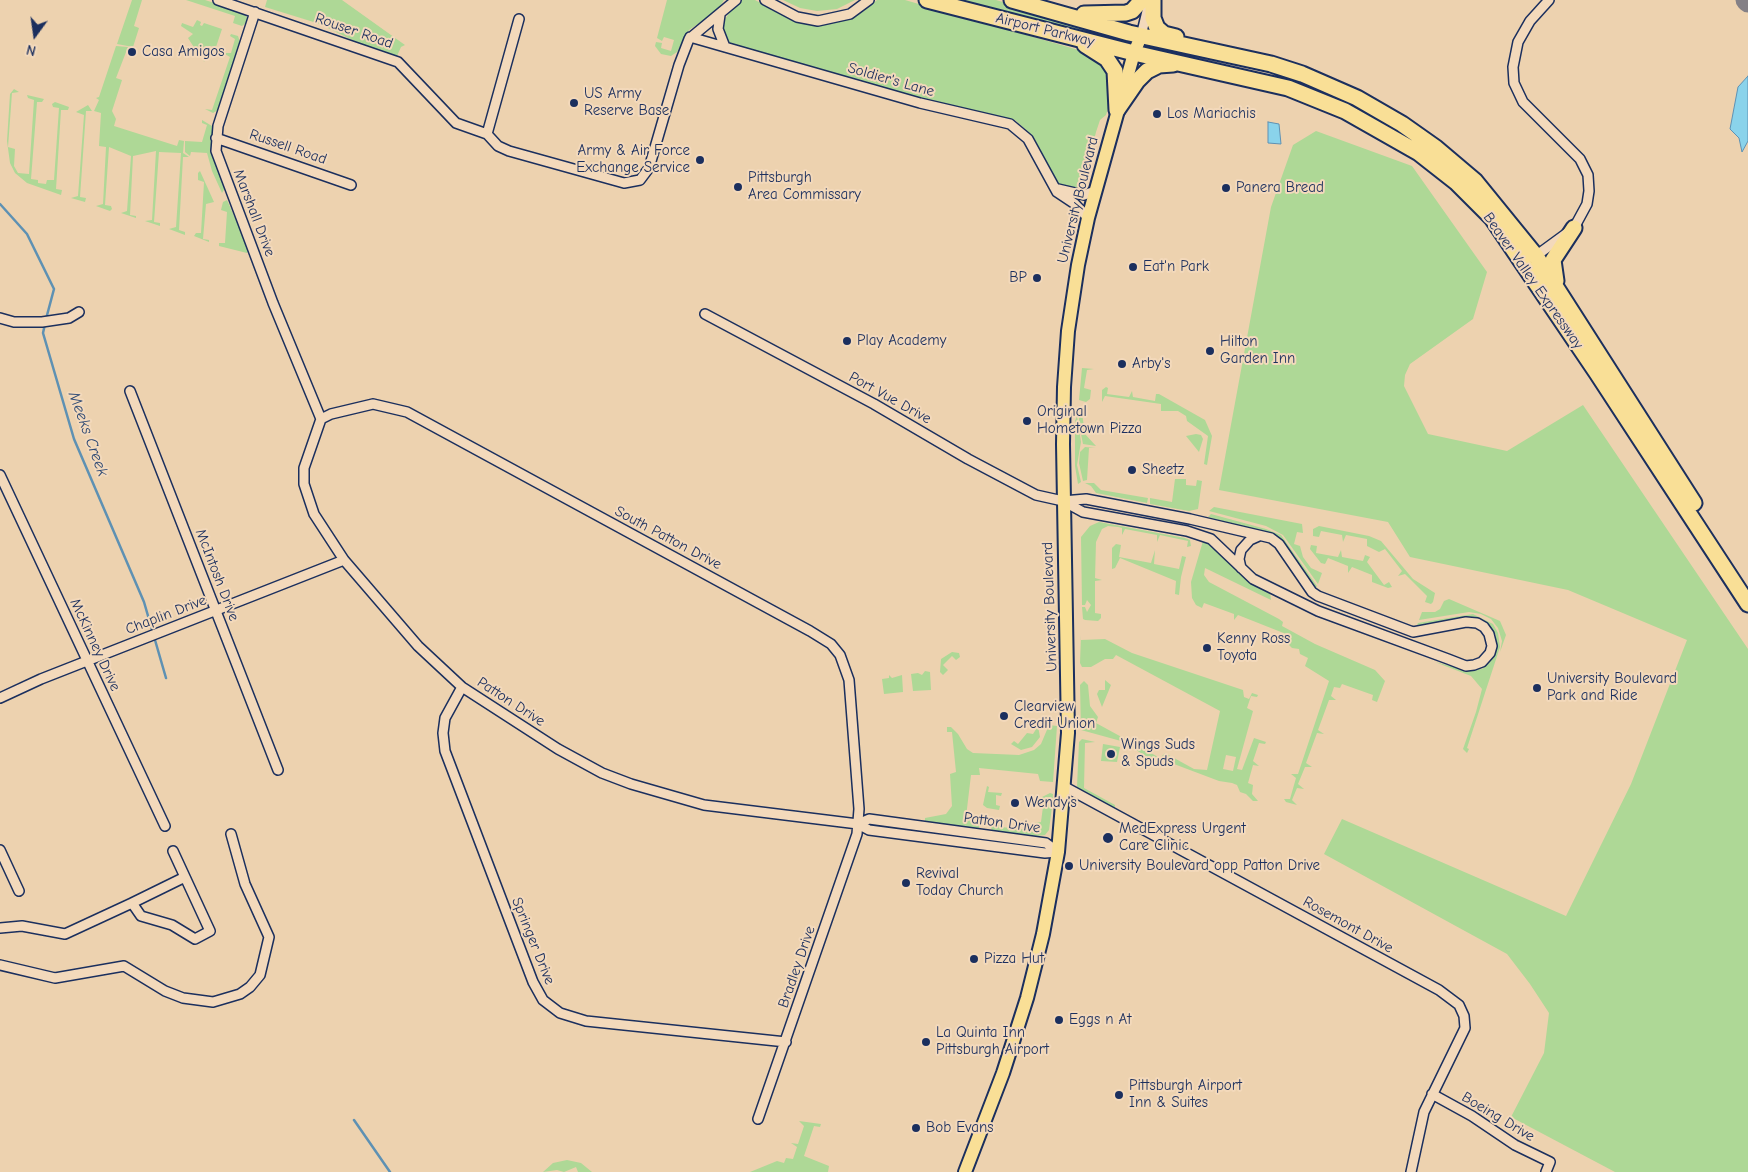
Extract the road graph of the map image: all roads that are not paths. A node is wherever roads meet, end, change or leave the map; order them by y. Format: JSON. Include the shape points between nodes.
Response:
{"nodes":[{"id":1,"x":218,"y":0,"type":"edge"},
{"id":2,"x":736,"y":0,"type":"edge"},
{"id":3,"x":765,"y":0,"type":"edge"},
{"id":4,"x":869,"y":0,"type":"edge"},
{"id":5,"x":927,"y":0,"type":"edge"},
{"id":6,"x":1012,"y":0,"type":"edge"},
{"id":7,"x":1142,"y":0,"type":"edge"},
{"id":8,"x":1152,"y":0,"type":"edge"},
{"id":9,"x":1548,"y":0,"type":"edge"},
{"id":10,"x":727,"y":3,"type":"edge"},
{"id":11,"x":255,"y":12,"type":"junction"},
{"id":12,"x":1060,"y":13,"type":"junction"},
{"id":13,"x":720,"y":14,"type":"junction"},
{"id":14,"x":519,"y":19,"type":"dead end"},
{"id":15,"x":1071,"y":36,"type":"junction"},
{"id":16,"x":1141,"y":36,"type":"junction"},
{"id":17,"x":690,"y":37,"type":"junction"},
{"id":18,"x":725,"y":47,"type":"junction"},
{"id":19,"x":1134,"y":53,"type":"junction"},
{"id":20,"x":1221,"y":54,"type":"junction"},
{"id":21,"x":1190,"y":64,"type":"junction"},
{"id":22,"x":1117,"y":110,"type":"junction"},
{"id":23,"x":487,"y":134,"type":"junction"},
{"id":24,"x":216,"y":138,"type":"junction"},
{"id":25,"x":351,"y":185,"type":"dead end"},
{"id":26,"x":1053,"y":186,"type":"junction"},
{"id":27,"x":1095,"y":191,"type":"junction"},
{"id":28,"x":1088,"y":218,"type":"junction"},
{"id":29,"x":1574,"y":228,"type":"junction"},
{"id":30,"x":1530,"y":260,"type":"junction"},
{"id":31,"x":1560,"y":292,"type":"junction"},
{"id":32,"x":78,"y":312,"type":"dead end"},
{"id":33,"x":704,"y":314,"type":"dead end"},
{"id":34,"x":0,"y":318,"type":"edge"},
{"id":35,"x":130,"y":391,"type":"dead end"},
{"id":36,"x":321,"y":419,"type":"junction"},
{"id":37,"x":0,"y":475,"type":"edge"},
{"id":38,"x":1063,"y":501,"type":"junction"},
{"id":39,"x":1262,"y":536,"type":"junction"},
{"id":40,"x":344,"y":560,"type":"junction"},
{"id":41,"x":1242,"y":570,"type":"junction"},
{"id":42,"x":1748,"y":586,"type":"edge"},
{"id":43,"x":1748,"y":604,"type":"edge"},
{"id":44,"x":216,"y":610,"type":"junction"},
{"id":45,"x":87,"y":661,"type":"junction"},
{"id":46,"x":462,"y":687,"type":"junction"},
{"id":47,"x":0,"y":698,"type":"edge"},
{"id":48,"x":278,"y":770,"type":"dead end"},
{"id":49,"x":1065,"y":786,"type":"junction"},
{"id":50,"x":858,"y":824,"type":"junction"},
{"id":51,"x":165,"y":826,"type":"dead end"},
{"id":52,"x":231,"y":834,"type":"dead end"},
{"id":53,"x":0,"y":850,"type":"edge"},
{"id":54,"x":173,"y":851,"type":"dead end"},
{"id":55,"x":1058,"y":852,"type":"junction"},
{"id":56,"x":185,"y":877,"type":"junction"},
{"id":57,"x":19,"y":891,"type":"dead end"},
{"id":58,"x":132,"y":903,"type":"junction"},
{"id":59,"x":0,"y":928,"type":"edge"},
{"id":60,"x":0,"y":966,"type":"edge"},
{"id":61,"x":786,"y":1042,"type":"junction"},
{"id":62,"x":1432,"y":1094,"type":"junction"},
{"id":63,"x":758,"y":1119,"type":"dead end"},
{"id":64,"x":965,"y":1172,"type":"edge"},
{"id":65,"x":1411,"y":1172,"type":"edge"},
{"id":66,"x":1546,"y":1172,"type":"edge"}],
"edges":[{"from":1,"to":11,"type":"street","name":"Rouser Road"},
{"from":2,"to":10,"type":"street"},
{"from":3,"to":4,"type":"street","via":[[796,17],[818,21],[850,14]]},
{"from":5,"to":15,"type":"highway","name":"Airport Parkway"},
{"from":6,"to":12,"type":"highway","name":"Airport Parkway"},
{"from":7,"to":12,"type":"highway","via":[[1132,11],[1119,14]]},
{"from":8,"to":16,"type":"street"},
{"from":8,"to":20,"type":"highway","via":[[1152,18],[1164,34],[1214,46]]},
{"from":9,"to":29,"type":"street","via":[[1518,42],[1513,67],[1514,83],[1523,102],[1576,153],[1586,169],[1588,198]]},
{"from":10,"to":13,"type":"street"},
{"from":11,"to":23,"type":"street","name":"Rouser Road","via":[[398,62],[456,123]]},
{"from":11,"to":24,"type":"street","name":"Marshall Drive"},
{"from":12,"to":16,"type":"highway","name":"Airport Parkway"},
{"from":13,"to":17,"type":"street"},
{"from":13,"to":18,"type":"street","via":[[718,29]]},
{"from":14,"to":23,"type":"street"},
{"from":15,"to":19,"type":"highway","name":"Airport Parkway"},
{"from":15,"to":22,"type":"highway","via":[[1111,65],[1117,78]]},
{"from":16,"to":19,"type":"main road","name":"University Boulevard"},
{"from":16,"to":20,"type":"highway","name":"Beaver Valley Expressway"},
{"from":17,"to":18,"type":"street","name":"Soldier's Lane"},
{"from":17,"to":23,"type":"street","name":"Rouser Road","via":[[678,65],[650,168],[635,183],[618,182],[509,151],[498,146]]},
{"from":18,"to":26,"type":"street","name":"Soldier's Lane","via":[[920,103],[1010,124],[1028,139]]},
{"from":19,"to":21,"type":"highway","name":"Beaver Valley Expressway"},
{"from":19,"to":22,"type":"main road","name":"University Boulevard"},
{"from":20,"to":30,"type":"highway","name":"Beaver Valley Expressway","via":[[1271,64],[1324,82],[1402,124],[1475,181]]},
{"from":21,"to":22,"type":"highway","via":[[1164,64],[1147,71]]},
{"from":21,"to":30,"type":"highway","name":"Beaver Valley Expressway","via":[[1302,93],[1345,111],[1419,153],[1456,182]]},
{"from":22,"to":27,"type":"main road","name":"University Boulevard"},
{"from":24,"to":25,"type":"street","name":"Russell Road"},
{"from":24,"to":36,"type":"street","name":"Marshall Drive","via":[[220,162]]},
{"from":26,"to":27,"type":"street","via":[[1084,195]]},
{"from":26,"to":28,"type":"street","name":"Soldier's Lane"},
{"from":27,"to":28,"type":"main road","name":"University Boulevard"},
{"from":28,"to":38,"type":"main road","name":"University Boulevard","via":[[1067,347]]},
{"from":29,"to":30,"type":"street"},
{"from":29,"to":31,"type":"highway","via":[[1553,260]]},
{"from":30,"to":31,"type":"highway","name":"Beaver Valley Expressway"},
{"from":30,"to":43,"type":"highway","name":"Beaver Valley Expressway"},
{"from":31,"to":42,"type":"highway","name":"Beaver Valley Expressway"},
{"from":32,"to":34,"type":"street","via":[[69,318],[42,322],[14,322]]},
{"from":33,"to":38,"type":"street","name":"Port Vue Drive","via":[[1030,492],[1045,499]]},
{"from":35,"to":44,"type":"street","name":"McIntosh Drive"},
{"from":36,"to":40,"type":"street","name":"Patton Drive","via":[[304,468],[304,484],[314,514]]},
{"from":36,"to":50,"type":"street","name":"South Patton Drive","via":[[373,404],[407,412],[826,640],[840,655],[848,680]]},
{"from":37,"to":45,"type":"street","name":"McKinney Drive"},
{"from":38,"to":39,"type":"street","via":[[1086,499]]},
{"from":38,"to":41,"type":"street","via":[[1083,512],[1187,531],[1211,539]]},
{"from":38,"to":49,"type":"main road","name":"University Boulevard","via":[[1068,672]]},
{"from":39,"to":41,"type":"street","via":[[1250,540],[1241,550]]},
{"from":39,"to":41,"type":"street","via":[[1279,544],[1318,596],[1413,632],[1466,622],[1477,623],[1490,634],[1490,653],[1478,664],[1462,664],[1318,610],[1253,579]]},
{"from":40,"to":44,"type":"street","name":"Chaplin Drive"},
{"from":40,"to":46,"type":"street","name":"Patton Drive","via":[[418,646]]},
{"from":44,"to":45,"type":"street","name":"Chaplin Drive"},
{"from":44,"to":48,"type":"street","name":"McIntosh Drive"},
{"from":45,"to":47,"type":"street","name":"Chaplin Drive"},
{"from":45,"to":51,"type":"street","name":"McKinney Drive"},
{"from":46,"to":50,"type":"street","name":"Patton Drive","via":[[584,764],[649,790],[721,808]]},
{"from":46,"to":61,"type":"street","name":"Springer Drive","via":[[443,725],[447,760],[532,982],[543,1000],[560,1013],[586,1020]]},
{"from":49,"to":55,"type":"main road","name":"University Boulevard"},
{"from":49,"to":62,"type":"street","name":"Rosemont Drive","via":[[1453,999],[1464,1016],[1465,1028]]},
{"from":50,"to":55,"type":"street","name":"Patton Drive","via":[[869,819],[1046,842]]},
{"from":50,"to":61,"type":"street","name":"Bradley Drive","via":[[855,842]]},
{"from":52,"to":60,"type":"street","via":[[245,884],[269,937],[262,970],[254,983],[240,994],[213,1002],[182,998],[124,966],[55,978]]},
{"from":53,"to":57,"type":"street"},
{"from":54,"to":56,"type":"street"},
{"from":55,"to":64,"type":"main road","name":"University Boulevard","via":[[1027,998]]},
{"from":56,"to":58,"type":"street"},
{"from":56,"to":58,"type":"street","via":[[210,931],[195,938],[172,925],[141,916]]},
{"from":58,"to":59,"type":"street","via":[[65,934],[22,926]]},
{"from":61,"to":63,"type":"street","name":"Bradley Drive"},
{"from":62,"to":65,"type":"street","name":"Rosemont Drive","via":[[1420,1121]]},
{"from":62,"to":66,"type":"street","name":"Boeing Drive","via":[[1550,1162]]}]}
